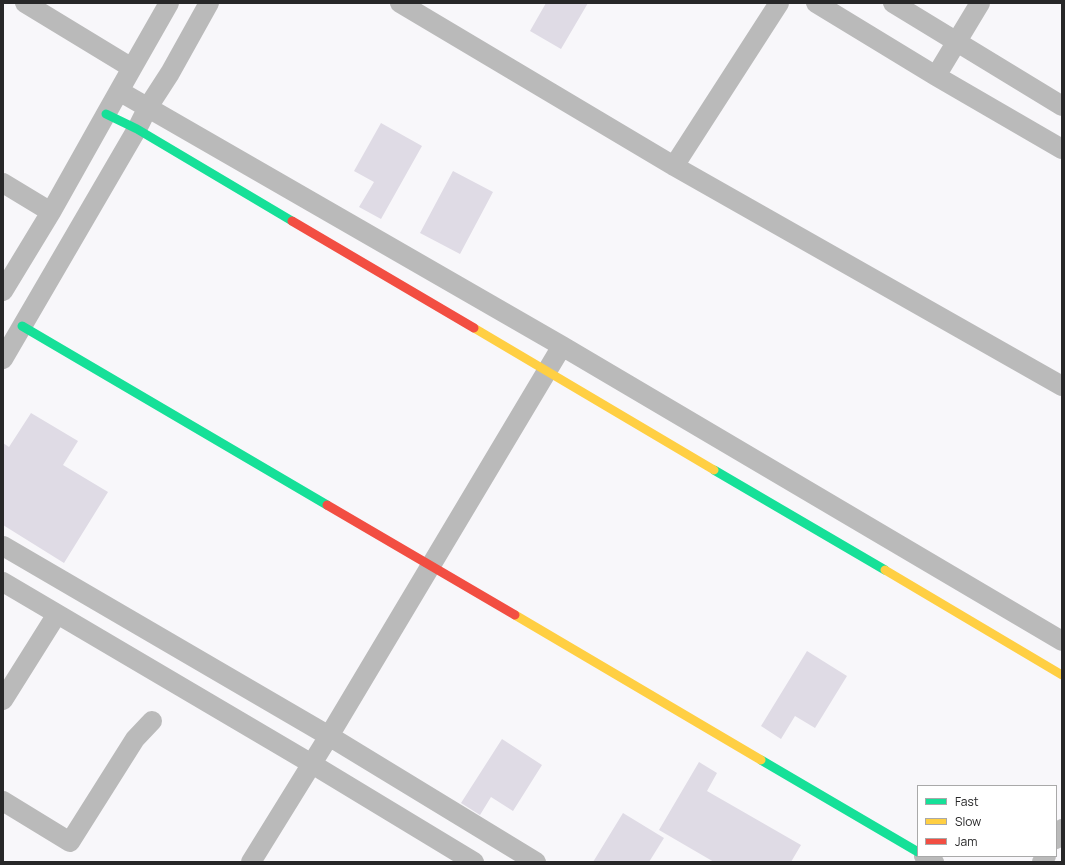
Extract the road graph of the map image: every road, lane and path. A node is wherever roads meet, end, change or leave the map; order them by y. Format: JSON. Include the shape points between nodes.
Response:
{"nodes":[{"id":1,"x":25,"y":3,"type":"edge"},
{"id":2,"x":169,"y":3,"type":"edge"},
{"id":3,"x":209,"y":3,"type":"edge"},
{"id":4,"x":400,"y":3,"type":"edge"},
{"id":5,"x":779,"y":3,"type":"edge"},
{"id":6,"x":816,"y":3,"type":"edge"},
{"id":7,"x":893,"y":3,"type":"edge"},
{"id":8,"x":980,"y":3,"type":"edge"},
{"id":9,"x":957,"y":42,"type":"junction"},
{"id":10,"x":132,"y":68,"type":"junction"},
{"id":11,"x":936,"y":76,"type":"junction"},
{"id":12,"x":119,"y":91,"type":"junction"},
{"id":13,"x":1062,"y":106,"type":"edge"},
{"id":14,"x":148,"y":107,"type":"junction"},
{"id":15,"x":106,"y":114,"type":"junction"},
{"id":16,"x":137,"y":129,"type":"junction"},
{"id":17,"x":1062,"y":149,"type":"edge"},
{"id":18,"x":674,"y":166,"type":"junction"},
{"id":19,"x":3,"y":183,"type":"edge"},
{"id":20,"x":51,"y":212,"type":"junction"},
{"id":21,"x":3,"y":291,"type":"edge"},
{"id":22,"x":22,"y":326,"type":"junction"},
{"id":23,"x":562,"y":346,"type":"junction"},
{"id":24,"x":3,"y":359,"type":"edge"},
{"id":25,"x":547,"y":371,"type":"junction"},
{"id":26,"x":1062,"y":386,"type":"edge"},
{"id":27,"x":3,"y":546,"type":"edge"},
{"id":28,"x":431,"y":567,"type":"junction"},
{"id":29,"x":3,"y":582,"type":"edge"},
{"id":30,"x":57,"y":614,"type":"junction"},
{"id":31,"x":1062,"y":641,"type":"edge"},
{"id":32,"x":1062,"y":675,"type":"edge"},
{"id":33,"x":3,"y":700,"type":"edge"},
{"id":34,"x":152,"y":721,"type":"dead end"},
{"id":35,"x":329,"y":736,"type":"junction"},
{"id":36,"x":312,"y":764,"type":"junction"},
{"id":37,"x":3,"y":801,"type":"edge"},
{"id":38,"x":917,"y":851,"type":"edge"},
{"id":39,"x":251,"y":862,"type":"edge"},
{"id":40,"x":474,"y":862,"type":"edge"},
{"id":41,"x":536,"y":862,"type":"edge"}],
"edges":[{"from":1,"to":10,"type":"street"},
{"from":2,"to":10,"type":"street"},
{"from":3,"to":14,"type":"street"},
{"from":4,"to":18,"type":"street"},
{"from":5,"to":18,"type":"street"},
{"from":6,"to":11,"type":"street"},
{"from":7,"to":9,"type":"street"},
{"from":8,"to":9,"type":"street"},
{"from":9,"to":11,"type":"street"},
{"from":9,"to":13,"type":"street"},
{"from":10,"to":12,"type":"street"},
{"from":11,"to":17,"type":"street"},
{"from":12,"to":14,"type":"street"},
{"from":12,"to":15,"type":"street"},
{"from":14,"to":16,"type":"street"},
{"from":14,"to":23,"type":"street"},
{"from":15,"to":16,"type":"street"},
{"from":15,"to":20,"type":"street"},
{"from":16,"to":22,"type":"street"},
{"from":16,"to":25,"type":"street"},
{"from":18,"to":26,"type":"street"},
{"from":19,"to":20,"type":"street"},
{"from":20,"to":21,"type":"street"},
{"from":22,"to":24,"type":"street"},
{"from":22,"to":28,"type":"street"},
{"from":23,"to":25,"type":"street"},
{"from":23,"to":31,"type":"street"},
{"from":25,"to":28,"type":"street"},
{"from":25,"to":32,"type":"street"},
{"from":27,"to":35,"type":"street"},
{"from":28,"to":35,"type":"street"},
{"from":28,"to":38,"type":"street"},
{"from":29,"to":30,"type":"street"},
{"from":30,"to":33,"type":"street"},
{"from":30,"to":36,"type":"street"},
{"from":34,"to":37,"type":"street","via":[[135,739],[70,842]]},
{"from":35,"to":36,"type":"street"},
{"from":35,"to":41,"type":"street"},
{"from":36,"to":39,"type":"street"},
{"from":36,"to":40,"type":"street"}]}
